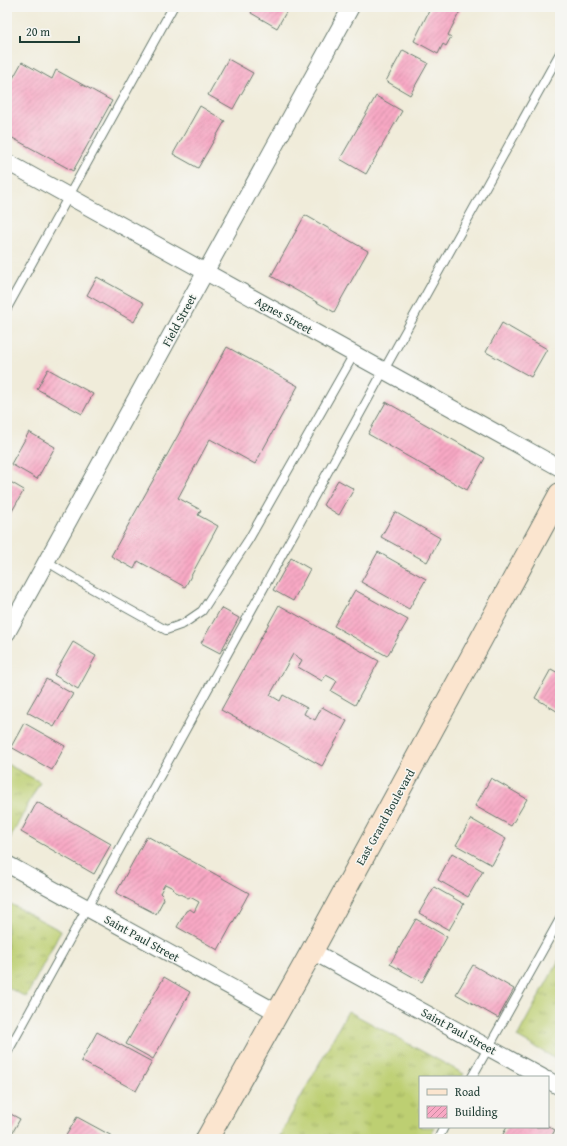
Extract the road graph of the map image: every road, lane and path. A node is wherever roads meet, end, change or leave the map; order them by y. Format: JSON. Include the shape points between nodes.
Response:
{"nodes":[{"id":1,"x":173,"y":7,"type":"edge"},
{"id":2,"x":351,"y":7,"type":"edge"},
{"id":3,"x":560,"y":54,"type":"edge"},
{"id":4,"x":7,"y":162,"type":"edge"},
{"id":5,"x":69,"y":196,"type":"junction"},
{"id":6,"x":206,"y":272,"type":"junction"},
{"id":7,"x":7,"y":308,"type":"edge"},
{"id":8,"x":354,"y":354,"type":"junction"},
{"id":9,"x":384,"y":370,"type":"junction"},
{"id":10,"x":560,"y":468,"type":"edge"},
{"id":11,"x":560,"y":494,"type":"edge"},
{"id":12,"x":46,"y":562,"type":"junction"},
{"id":13,"x":7,"y":633,"type":"edge"},
{"id":14,"x":7,"y":864,"type":"edge"},
{"id":15,"x":87,"y":908,"type":"junction"},
{"id":16,"x":560,"y":920,"type":"edge"},
{"id":17,"x":312,"y":951,"type":"junction"},
{"id":18,"x":278,"y":1013,"type":"junction"},
{"id":19,"x":488,"y":1048,"type":"junction"},
{"id":20,"x":7,"y":1053,"type":"edge"},
{"id":21,"x":473,"y":1076,"type":"edge"},
{"id":22,"x":540,"y":1076,"type":"edge"},
{"id":23,"x":549,"y":1081,"type":"edge"},
{"id":24,"x":560,"y":1087,"type":"edge"},
{"id":25,"x":444,"y":1128,"type":"edge"},
{"id":26,"x":207,"y":1139,"type":"edge"},
{"id":27,"x":438,"y":1139,"type":"edge"}],
"edges":[{"from":1,"to":5,"type":"lane"},
{"from":2,"to":6,"type":"street","name":"Field Street"},
{"from":3,"to":9,"type":"lane"},
{"from":4,"to":5,"type":"street","name":"Agnes Street"},
{"from":5,"to":6,"type":"street","name":"Agnes Street"},
{"from":5,"to":7,"type":"lane"},
{"from":6,"to":8,"type":"street","name":"Agnes Street"},
{"from":6,"to":12,"type":"street","name":"Field Street"},
{"from":8,"to":9,"type":"street","name":"Agnes Street"},
{"from":8,"to":12,"type":"lane","via":[[248,540],[202,611],[183,624],[166,630]]},
{"from":9,"to":10,"type":"street","name":"Agnes Street"},
{"from":9,"to":15,"type":"lane"},
{"from":11,"to":17,"type":"main road","name":"East Grand Boulevard"},
{"from":12,"to":13,"type":"street","name":"Field Street"},
{"from":14,"to":15,"type":"street","name":"Saint Paul Street"},
{"from":15,"to":18,"type":"street","name":"Saint Paul Street"},
{"from":15,"to":20,"type":"lane"},
{"from":16,"to":19,"type":"lane"},
{"from":17,"to":18,"type":"main road","name":"East Grand Boulevard"},
{"from":17,"to":19,"type":"street","name":"Saint Paul Street"},
{"from":18,"to":26,"type":"main road","name":"East Grand Boulevard"},
{"from":19,"to":21,"type":"lane"},
{"from":19,"to":22,"type":"street","name":"Saint Paul Street"},
{"from":23,"to":24,"type":"street"},
{"from":25,"to":27,"type":"lane"}]}
